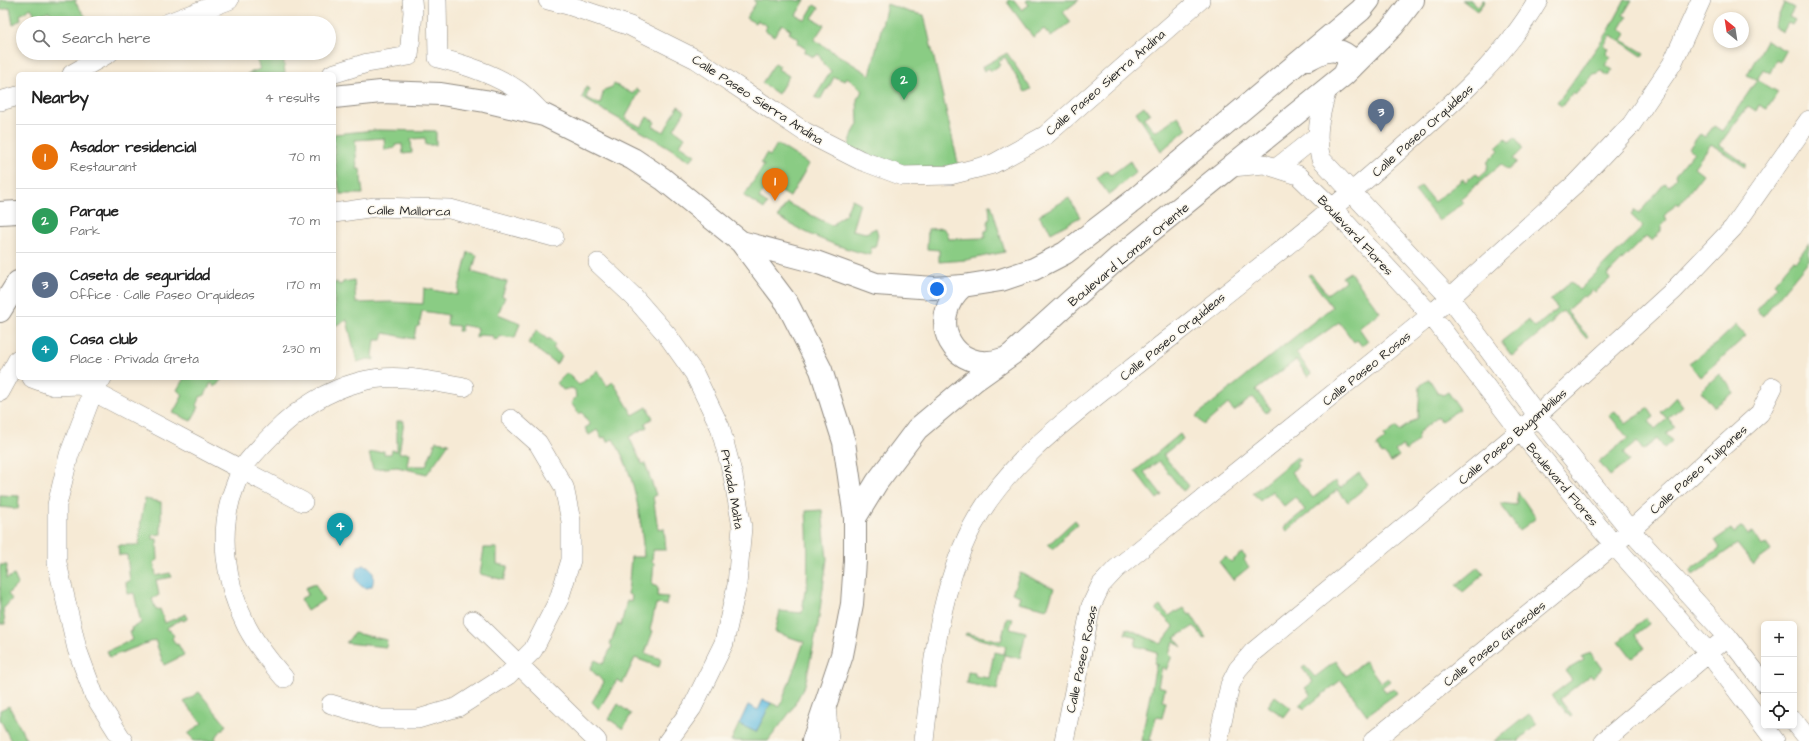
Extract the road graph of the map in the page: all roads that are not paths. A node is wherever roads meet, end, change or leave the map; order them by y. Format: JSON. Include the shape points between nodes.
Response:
{"nodes":[{"id":1,"x":229,"y":0,"type":"edge"},
{"id":2,"x":412,"y":0,"type":"edge"},
{"id":3,"x":436,"y":0,"type":"edge"},
{"id":4,"x":548,"y":0,"type":"edge"},
{"id":5,"x":1200,"y":0,"type":"edge"},
{"id":6,"x":1369,"y":0,"type":"edge"},
{"id":7,"x":1413,"y":0,"type":"edge"},
{"id":8,"x":1538,"y":0,"type":"edge"},
{"id":9,"x":1700,"y":0,"type":"edge"},
{"id":10,"x":1181,"y":6,"type":"edge"},
{"id":11,"x":187,"y":16,"type":"edge"},
{"id":12,"x":97,"y":60,"type":"edge"},
{"id":13,"x":76,"y":72,"type":"edge"},
{"id":14,"x":336,"y":73,"type":"edge"},
{"id":15,"x":1344,"y":75,"type":"junction"},
{"id":16,"x":1280,"y":78,"type":"junction"},
{"id":17,"x":1327,"y":89,"type":"junction"},
{"id":18,"x":16,"y":97,"type":"edge"},
{"id":19,"x":336,"y":97,"type":"edge"},
{"id":20,"x":0,"y":101,"type":"edge"},
{"id":21,"x":544,"y":115,"type":"junction"},
{"id":22,"x":1809,"y":120,"type":"edge"},
{"id":23,"x":1318,"y":136,"type":"junction"},
{"id":24,"x":1232,"y":167,"type":"junction"},
{"id":25,"x":1278,"y":168,"type":"junction"},
{"id":26,"x":1352,"y":193,"type":"junction"},
{"id":27,"x":1332,"y":208,"type":"junction"},
{"id":28,"x":16,"y":212,"type":"edge"},
{"id":29,"x":0,"y":214,"type":"edge"},
{"id":30,"x":336,"y":214,"type":"edge"},
{"id":31,"x":554,"y":236,"type":"dead end"},
{"id":32,"x":741,"y":242,"type":"junction"},
{"id":33,"x":598,"y":263,"type":"dead end"},
{"id":34,"x":16,"y":285,"type":"edge"},
{"id":35,"x":963,"y":286,"type":"junction"},
{"id":36,"x":1450,"y":298,"type":"junction"},
{"id":37,"x":0,"y":311,"type":"edge"},
{"id":38,"x":1431,"y":315,"type":"junction"},
{"id":39,"x":1012,"y":354,"type":"junction"},
{"id":40,"x":16,"y":368,"type":"edge"},
{"id":41,"x":38,"y":380,"type":"edge"},
{"id":42,"x":88,"y":383,"type":"edge"},
{"id":43,"x":464,"y":387,"type":"dead end"},
{"id":44,"x":1773,"y":387,"type":"dead end"},
{"id":45,"x":0,"y":392,"type":"edge"},
{"id":46,"x":1538,"y":416,"type":"junction"},
{"id":47,"x":511,"y":419,"type":"dead end"},
{"id":48,"x":1520,"y":431,"type":"junction"},
{"id":49,"x":242,"y":470,"type":"junction"},
{"id":50,"x":303,"y":502,"type":"dead end"},
{"id":51,"x":855,"y":518,"type":"junction"},
{"id":52,"x":1630,"y":530,"type":"junction"},
{"id":53,"x":1614,"y":545,"type":"junction"},
{"id":54,"x":473,"y":620,"type":"dead end"},
{"id":55,"x":1728,"y":637,"type":"junction"},
{"id":56,"x":1708,"y":652,"type":"junction"},
{"id":57,"x":519,"y":664,"type":"junction"},
{"id":58,"x":284,"y":678,"type":"dead end"},
{"id":59,"x":1761,"y":679,"type":"edge"},
{"id":60,"x":331,"y":704,"type":"dead end"},
{"id":61,"x":826,"y":705,"type":"junction"},
{"id":62,"x":1797,"y":725,"type":"edge"},
{"id":63,"x":1809,"y":740,"type":"edge"},
{"id":64,"x":123,"y":741,"type":"edge"},
{"id":65,"x":597,"y":741,"type":"edge"},
{"id":66,"x":668,"y":741,"type":"edge"},
{"id":67,"x":813,"y":741,"type":"edge"},
{"id":68,"x":829,"y":741,"type":"edge"},
{"id":69,"x":924,"y":741,"type":"edge"},
{"id":70,"x":1064,"y":741,"type":"edge"},
{"id":71,"x":1218,"y":741,"type":"edge"},
{"id":72,"x":1373,"y":741,"type":"edge"},
{"id":73,"x":1604,"y":741,"type":"edge"},
{"id":74,"x":1775,"y":741,"type":"edge"}],
"edges":[{"from":1,"to":11,"type":"street"},
{"from":2,"to":14,"type":"street","via":[[409,56],[367,63]]},
{"from":3,"to":21,"type":"street","via":[[438,58],[466,65],[498,78],[520,91]]},
{"from":4,"to":10,"type":"street","name":"Calle Paseo Sierra Andina","via":[[630,26],[696,59],[805,132],[860,160],[903,176],[950,175],[993,164],[1046,134]]},
{"from":5,"to":10,"type":"street","name":"Calle Paseo Sierra Andina"},
{"from":6,"to":16,"type":"street","via":[[1361,10]]},
{"from":7,"to":15,"type":"street","name":"Boulevard Lomas Oriente","via":[[1393,26]]},
{"from":8,"to":26,"type":"street","name":"Calle Paseo Orquídeas","via":[[1501,52],[1463,94]]},
{"from":9,"to":36,"type":"street","name":"Calle Paseo Rosas","via":[[1672,64],[1631,125],[1574,184]]},
{"from":12,"to":13,"type":"street"},
{"from":15,"to":16,"type":"street","via":[[1348,66],[1348,56],[1333,50],[1320,52]]},
{"from":15,"to":17,"type":"street","name":"Boulevard Lomas Oriente"},
{"from":16,"to":35,"type":"street","via":[[1133,201],[1065,253],[1001,280]]},
{"from":17,"to":23,"type":"street","name":"Boulevard Flores"},
{"from":17,"to":24,"type":"street","name":"Boulevard Lomas Oriente"},
{"from":18,"to":20,"type":"street"},
{"from":19,"to":21,"type":"street","via":[[381,92],[442,94],[486,101]]},
{"from":21,"to":32,"type":"street","via":[[632,159],[663,179]]},
{"from":22,"to":46,"type":"street","name":"Calle Paseo Bugambilias","via":[[1733,228],[1674,290]]},
{"from":23,"to":25,"type":"street"},
{"from":23,"to":26,"type":"street","name":"Boulevard Flores","via":[[1321,158]]},
{"from":24,"to":25,"type":"street","name":"Boulevard Flores","via":[[1264,164]]},
{"from":24,"to":39,"type":"street","name":"Boulevard Lomas Oriente","via":[[1119,257]]},
{"from":25,"to":27,"type":"street","name":"Boulevard Flores","via":[[1301,177]]},
{"from":26,"to":27,"type":"street","name":"Calle Paseo Orquídeas"},
{"from":26,"to":36,"type":"street","name":"Boulevard Flores"},
{"from":27,"to":38,"type":"street","name":"Boulevard Flores"},
{"from":27,"to":69,"type":"street","name":"Calle Paseo Orquídeas","via":[[1053,431],[1005,478],[973,526],[953,571],[934,648]]},
{"from":28,"to":29,"type":"street"},
{"from":30,"to":31,"type":"street","name":"Calle Mallorca","via":[[375,207],[450,209]]},
{"from":32,"to":35,"type":"street","via":[[816,262],[876,284],[934,288]]},
{"from":32,"to":51,"type":"street","via":[[787,303],[821,370],[844,442]]},
{"from":33,"to":66,"type":"street","name":"Privada Malta","via":[[634,297],[667,335],[694,373],[720,426],[733,476],[742,527],[737,585],[724,642],[692,708]]},
{"from":34,"to":37,"type":"street"},
{"from":35,"to":39,"type":"street","via":[[950,300],[945,314],[945,329],[953,346],[967,359],[976,362],[995,362]]},
{"from":36,"to":38,"type":"street","name":"Calle Paseo Rosas"},
{"from":36,"to":46,"type":"street","name":"Boulevard Flores"},
{"from":38,"to":48,"type":"street","name":"Boulevard Flores"},
{"from":38,"to":70,"type":"street","name":"Calle Paseo Rosas","via":[[1116,569],[1101,585],[1091,606]]},
{"from":39,"to":51,"type":"street","name":"Boulevard Lomas Oriente","via":[[974,381],[917,429],[877,482]]},
{"from":40,"to":45,"type":"street"},
{"from":41,"to":42,"type":"street","via":[[54,386]]},
{"from":42,"to":49,"type":"street"},
{"from":42,"to":64,"type":"street","via":[[57,505],[57,563],[77,649],[94,695]]},
{"from":43,"to":49,"type":"street","via":[[414,378],[386,378],[359,382],[305,406],[266,440]]},
{"from":44,"to":52,"type":"street","name":"Calle Paseo Tulipanes","via":[[1760,413]]},
{"from":46,"to":48,"type":"street","name":"Calle Paseo Bugambilias"},
{"from":46,"to":52,"type":"street","name":"Boulevard Flores"},
{"from":47,"to":57,"type":"street","via":[[538,443],[564,488],[571,521],[571,560],[558,599],[533,650]]},
{"from":48,"to":53,"type":"street","name":"Boulevard Flores"},
{"from":48,"to":71,"type":"street","name":"Calle Paseo Bugambilias","via":[[1253,652],[1238,669],[1230,685]]},
{"from":49,"to":50,"type":"street"},
{"from":49,"to":58,"type":"street","via":[[230,498],[226,523],[225,547],[228,570],[235,598],[247,626],[261,650]]},
{"from":51,"to":61,"type":"street","via":[[852,604],[842,655]]},
{"from":52,"to":53,"type":"street","name":"Calle Paseo Tulipanes"},
{"from":52,"to":55,"type":"street","name":"Boulevard Flores"},
{"from":53,"to":56,"type":"street","name":"Boulevard Flores"},
{"from":53,"to":72,"type":"street","name":"Calle Paseo Girasoles"},
{"from":54,"to":57,"type":"street"},
{"from":55,"to":56,"type":"street"},
{"from":55,"to":59,"type":"street","name":"Boulevard Flores"},
{"from":56,"to":73,"type":"street"},
{"from":56,"to":74,"type":"street","name":"Boulevard Flores"},
{"from":57,"to":60,"type":"street","via":[[508,675],[458,707],[418,719],[380,719]]},
{"from":57,"to":65,"type":"street"},
{"from":61,"to":67,"type":"street"},
{"from":61,"to":68,"type":"street"},
{"from":62,"to":63,"type":"street"}]}
